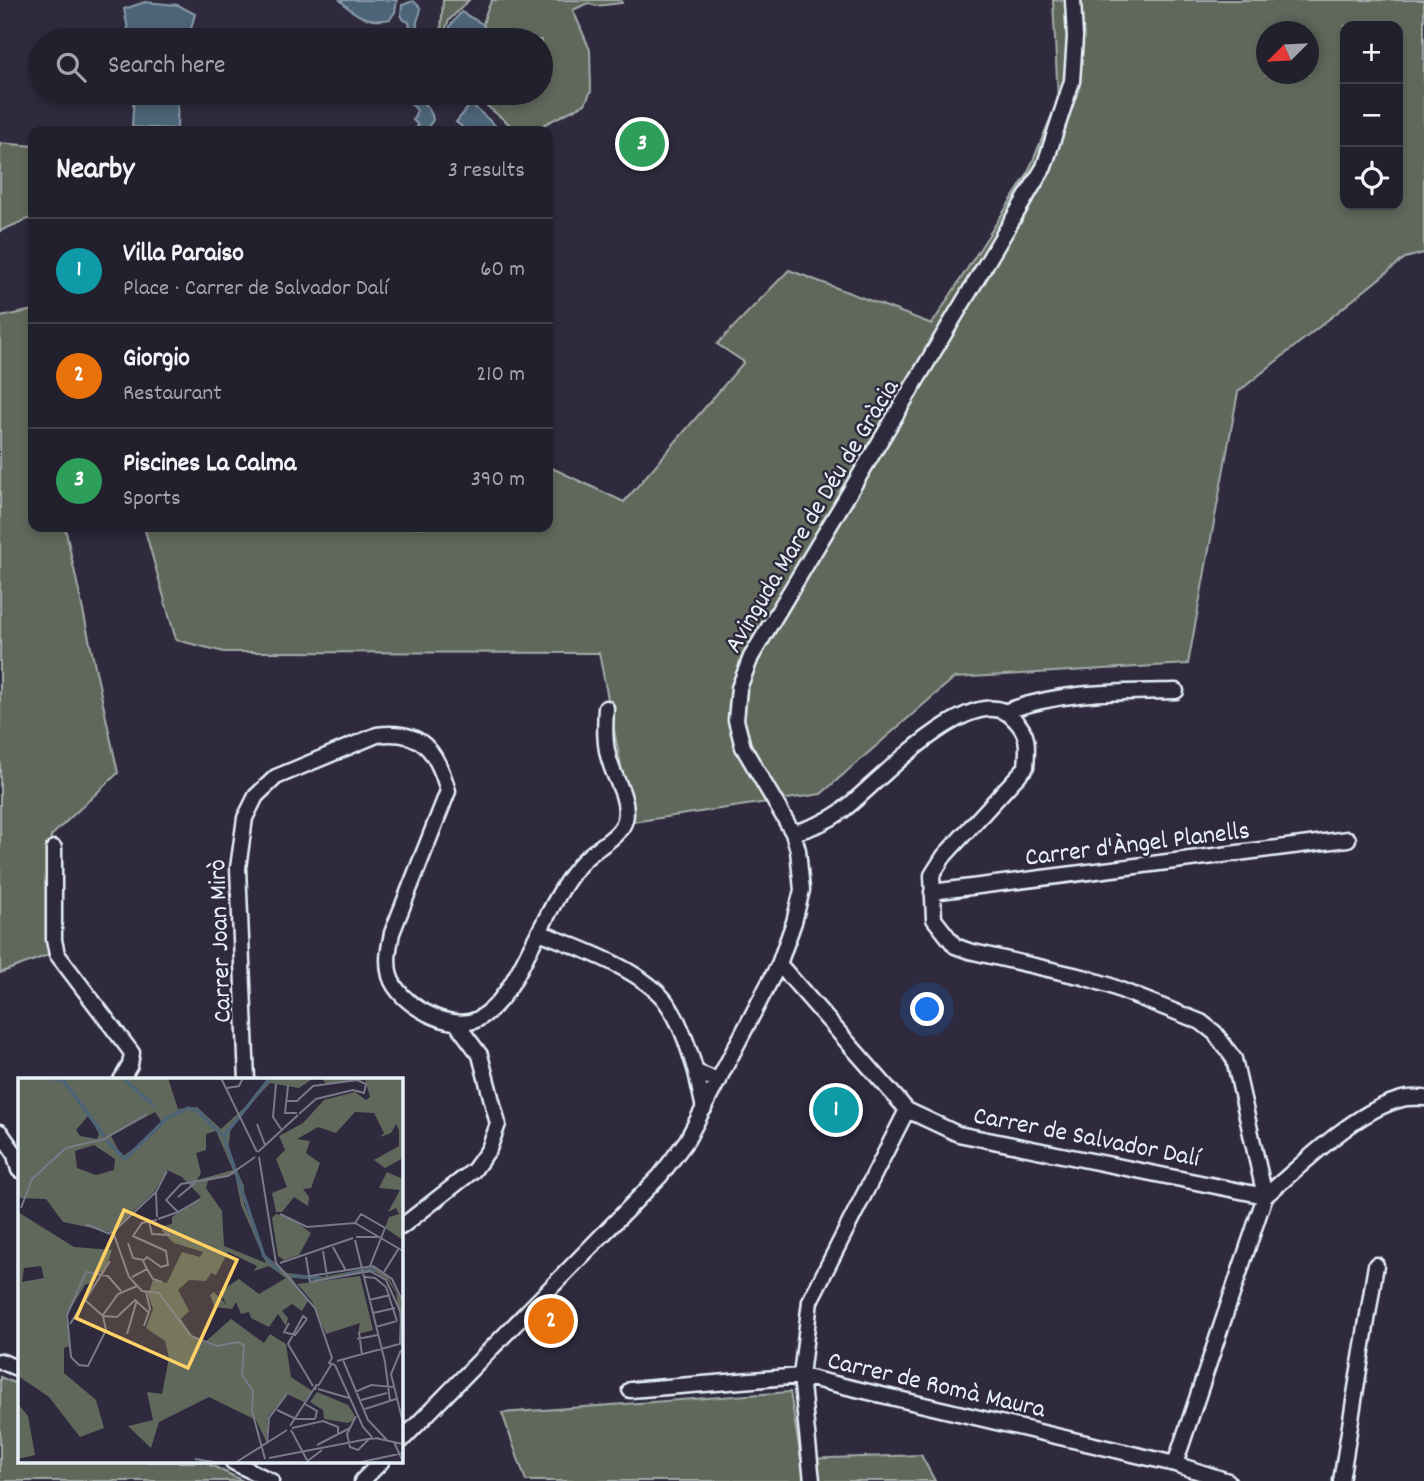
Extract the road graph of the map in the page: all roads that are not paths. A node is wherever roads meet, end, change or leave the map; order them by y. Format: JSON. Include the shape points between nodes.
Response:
{"nodes":[{"id":1,"x":1073,"y":0,"type":"edge"},
{"id":2,"x":1176,"y":691,"type":"dead end"},
{"id":3,"x":606,"y":708,"type":"dead end"},
{"id":4,"x":1007,"y":711,"type":"junction"},
{"id":5,"x":793,"y":833,"type":"junction"},
{"id":6,"x":1348,"y":839,"type":"dead end"},
{"id":7,"x":54,"y":848,"type":"dead end"},
{"id":8,"x":932,"y":892,"type":"junction"},
{"id":9,"x":539,"y":932,"type":"junction"},
{"id":10,"x":779,"y":964,"type":"junction"},
{"id":11,"x":457,"y":1024,"type":"junction"},
{"id":12,"x":696,"y":1072,"type":"junction"},
{"id":13,"x":122,"y":1078,"type":"edge"},
{"id":14,"x":247,"y":1078,"type":"edge"},
{"id":15,"x":719,"y":1081,"type":"junction"},
{"id":16,"x":1424,"y":1098,"type":"edge"},
{"id":17,"x":704,"y":1109,"type":"junction"},
{"id":18,"x":907,"y":1110,"type":"junction"},
{"id":19,"x":0,"y":1132,"type":"edge"},
{"id":20,"x":17,"y":1152,"type":"edge"},
{"id":21,"x":1265,"y":1196,"type":"junction"},
{"id":22,"x":402,"y":1226,"type":"edge"},
{"id":23,"x":1376,"y":1265,"type":"dead end"},
{"id":24,"x":0,"y":1361,"type":"edge"},
{"id":25,"x":18,"y":1369,"type":"edge"},
{"id":26,"x":801,"y":1376,"type":"junction"},
{"id":27,"x":630,"y":1390,"type":"dead end"},
{"id":28,"x":402,"y":1440,"type":"edge"},
{"id":29,"x":237,"y":1464,"type":"edge"},
{"id":30,"x":378,"y":1464,"type":"edge"},
{"id":31,"x":1175,"y":1464,"type":"junction"},
{"id":32,"x":271,"y":1481,"type":"edge"},
{"id":33,"x":362,"y":1481,"type":"edge"},
{"id":34,"x":812,"y":1481,"type":"edge"},
{"id":35,"x":1228,"y":1481,"type":"edge"},
{"id":36,"x":1341,"y":1481,"type":"edge"}],
"edges":[{"from":1,"to":5,"type":"street","name":"Avinguda Mare de Déu de Gràcia","via":[[1072,81],[1045,167],[751,657],[739,688],[736,720],[743,747]]},
{"from":2,"to":4,"type":"street","via":[[1040,699]]},
{"from":3,"to":9,"type":"street","via":[[608,751],[621,786],[624,825],[583,861]]},
{"from":4,"to":5,"type":"street","via":[[988,707],[939,728],[840,812]]},
{"from":4,"to":8,"type":"street","via":[[1024,728],[1026,766],[944,856],[932,875]]},
{"from":5,"to":10,"type":"street","name":"Avinguda Mare de Déu de Gràcia","via":[[802,890]]},
{"from":6,"to":8,"type":"street","name":"Carrer d'Àngel Planells"},
{"from":7,"to":13,"type":"street","via":[[57,954],[132,1053]]},
{"from":8,"to":21,"type":"street","via":[[934,919],[955,946],[1108,985],[1201,1022],[1215,1033],[1234,1059]]},
{"from":9,"to":11,"type":"street","via":[[502,996],[476,1020]]},
{"from":9,"to":12,"type":"street","via":[[631,973],[662,998],[685,1035]]},
{"from":10,"to":15,"type":"street","name":"Avinguda Mare de Déu de Gràcia"},
{"from":10,"to":18,"type":"street","name":"Carrer de Salvador Dalí"},
{"from":11,"to":14,"type":"street","name":"Carrer Joan Mirò","via":[[427,1013],[400,994],[391,978],[388,955],[392,933],[448,791],[442,768],[429,748],[412,736],[377,735],[276,777],[256,796],[245,818],[238,868]]},
{"from":11,"to":22,"type":"street","via":[[480,1055],[498,1124],[489,1149],[474,1170]]},
{"from":12,"to":15,"type":"street"},
{"from":12,"to":17,"type":"street"},
{"from":15,"to":17,"type":"street","name":"Avinguda Mare de Déu de Gràcia"},
{"from":16,"to":21,"type":"street","via":[[1380,1106],[1357,1120]]},
{"from":17,"to":28,"type":"street","name":"Avinguda Mare de Déu de Gràcia","via":[[660,1176]]},
{"from":18,"to":21,"type":"street","name":"Carrer de Salvador Dalí","via":[[957,1134]]},
{"from":18,"to":26,"type":"street","via":[[810,1301]]},
{"from":19,"to":20,"type":"street"},
{"from":21,"to":31,"type":"street"},
{"from":23,"to":36,"type":"street"},
{"from":24,"to":25,"type":"street"},
{"from":26,"to":27,"type":"street","name":"Carrer de Romà Maura"},
{"from":26,"to":31,"type":"street","name":"Carrer de Romà Maura"},
{"from":26,"to":34,"type":"street"},
{"from":29,"to":32,"type":"street"},
{"from":30,"to":33,"type":"street"},
{"from":31,"to":35,"type":"street","name":"Carrer de Romà Maura"}]}
